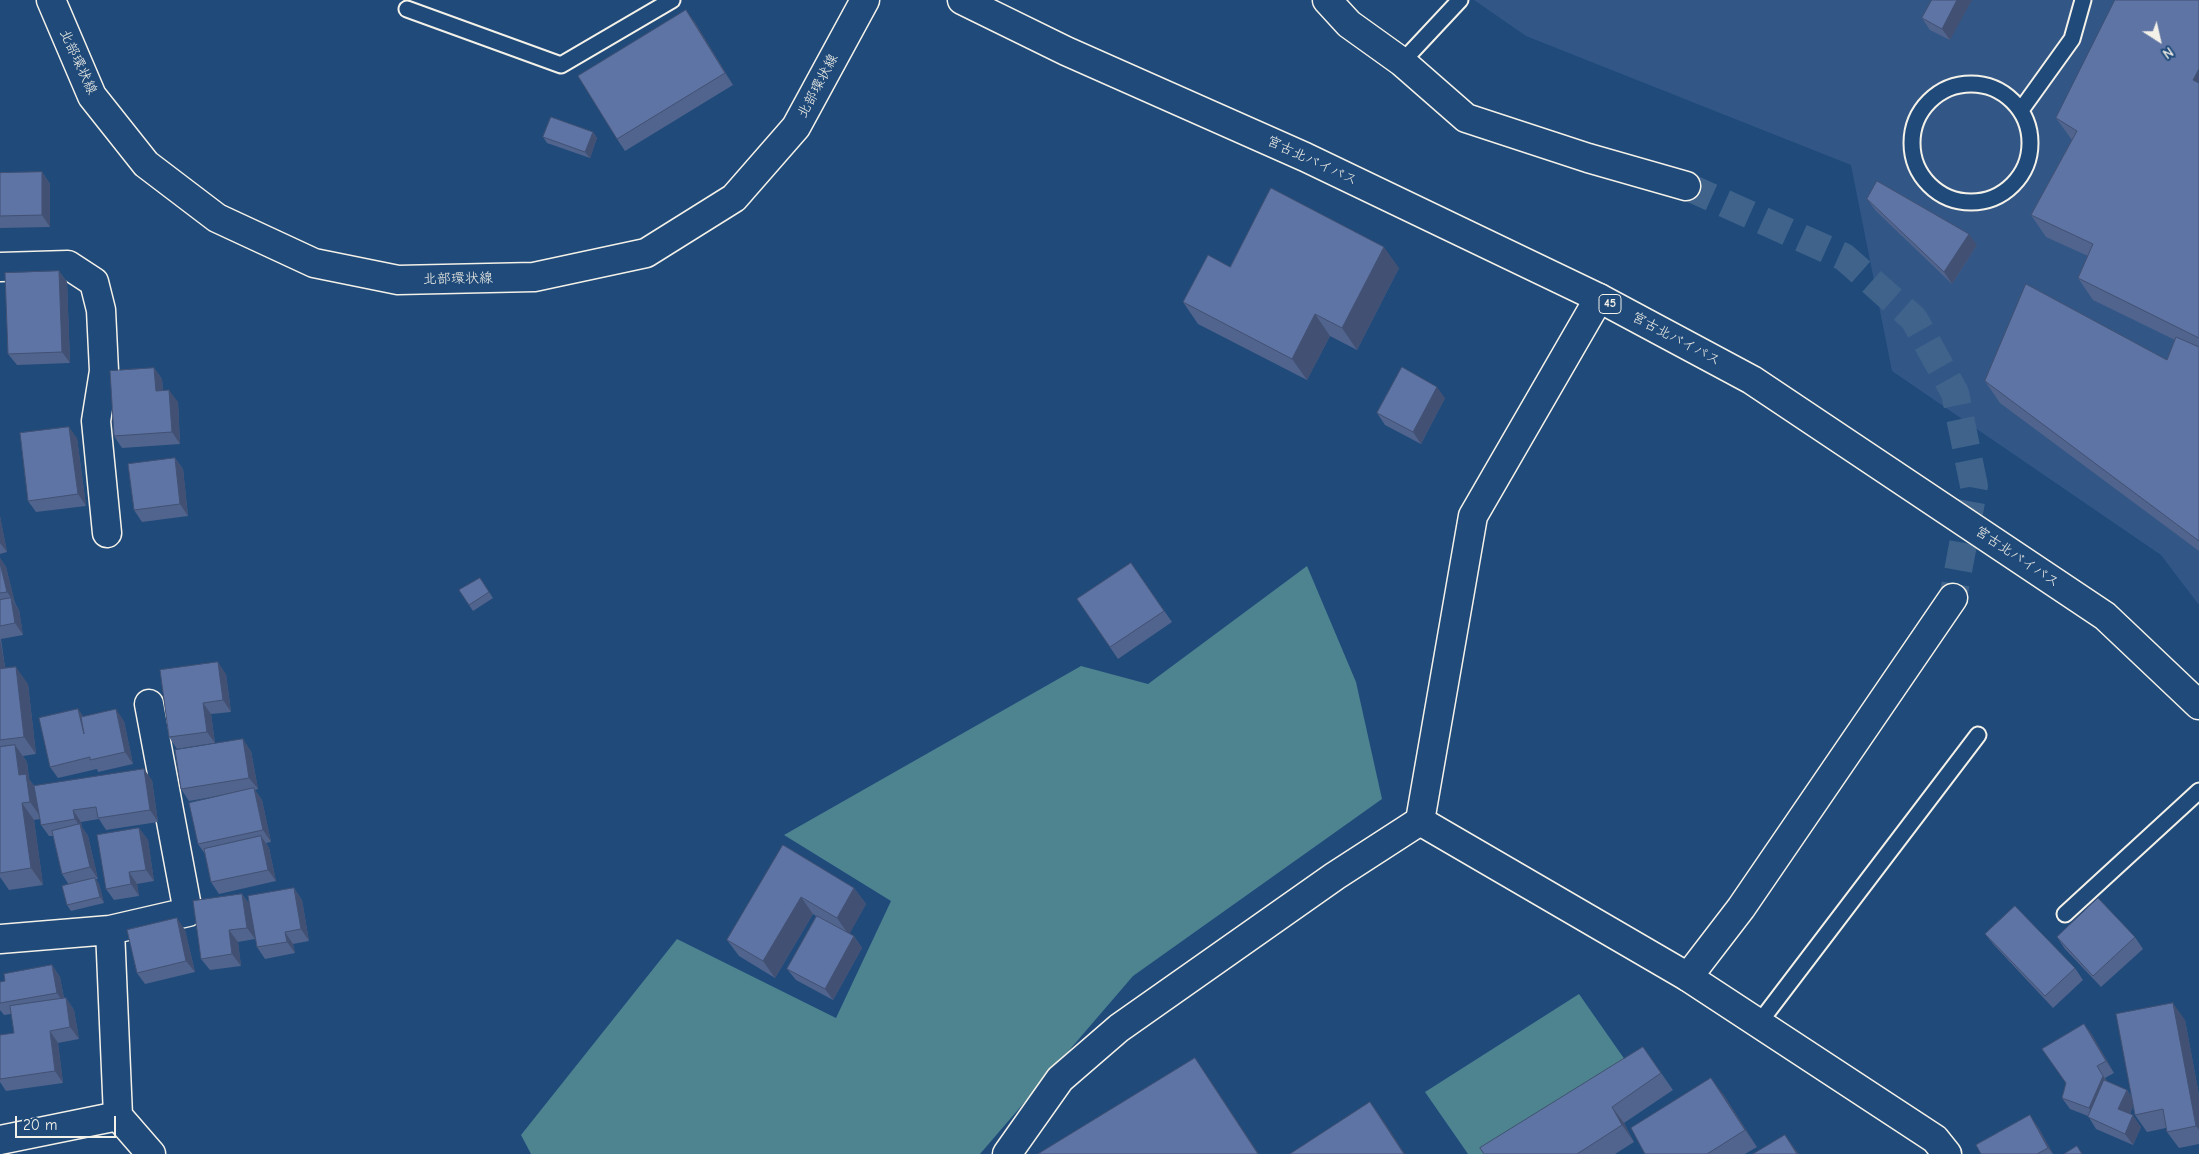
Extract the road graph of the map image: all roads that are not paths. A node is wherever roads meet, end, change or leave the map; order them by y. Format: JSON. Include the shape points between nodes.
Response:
{"nodes":[{"id":1,"x":51,"y":0,"type":"edge"},
{"id":2,"x":672,"y":0,"type":"edge"},
{"id":3,"x":864,"y":0,"type":"edge"},
{"id":4,"x":962,"y":0,"type":"edge"},
{"id":5,"x":1327,"y":0,"type":"edge"},
{"id":6,"x":1460,"y":0,"type":"edge"},
{"id":7,"x":2083,"y":0,"type":"edge"},
{"id":8,"x":406,"y":9,"type":"dead end"},
{"id":9,"x":1402,"y":62,"type":"junction"},
{"id":10,"x":2021,"y":110,"type":"junction"},
{"id":11,"x":1686,"y":186,"type":"tunnel mouth"},
{"id":12,"x":0,"y":267,"type":"edge"},
{"id":13,"x":1599,"y":298,"type":"junction"},
{"id":14,"x":107,"y":533,"type":"dead end"},
{"id":15,"x":1953,"y":598,"type":"tunnel mouth"},
{"id":16,"x":149,"y":704,"type":"dead end"},
{"id":17,"x":2199,"y":705,"type":"edge"},
{"id":18,"x":1978,"y":735,"type":"dead end"},
{"id":19,"x":2199,"y":791,"type":"edge"},
{"id":20,"x":1420,"y":821,"type":"junction"},
{"id":21,"x":2065,"y":914,"type":"dead end"},
{"id":22,"x":110,"y":930,"type":"junction"},
{"id":23,"x":0,"y":939,"type":"edge"},
{"id":24,"x":1688,"y":977,"type":"junction"},
{"id":25,"x":1759,"y":1023,"type":"junction"},
{"id":26,"x":118,"y":1116,"type":"junction"},
{"id":27,"x":10,"y":1144,"type":"edge"},
{"id":28,"x":151,"y":1154,"type":"edge"},
{"id":29,"x":1007,"y":1154,"type":"edge"},
{"id":30,"x":1947,"y":1154,"type":"edge"}],
"edges":[{"from":1,"to":3,"type":"main road","name":"北部環状線","via":[[92,96],[146,164],[217,218],[314,263],[398,280],[534,277],[646,253],[734,198],[796,127]]},
{"from":2,"to":8,"type":"lane","via":[[561,65]]},
{"from":4,"to":13,"type":"main road","name":"宮古北バイパス","number":"45","via":[[1066,51],[1305,157]]},
{"from":5,"to":9,"type":"main road","via":[[1349,24]]},
{"from":6,"to":9,"type":"lane"},
{"from":7,"to":10,"type":"lane","via":[[2072,39]]},
{"from":9,"to":11,"type":"main road","via":[[1466,118]]},
{"from":10,"to":10,"type":"lane","via":[[2029,129],[2030,150],[2025,169],[2012,186],[1995,197],[1968,202],[1936,191],[1922,177],[1913,158],[1912,140],[1924,106],[1939,93],[1956,86],[1992,87],[2008,96]]},
{"from":12,"to":14,"type":"main road","via":[[68,265],[94,282],[101,310],[104,371],[96,421]]},
{"from":13,"to":17,"type":"main road","name":"宮古北バイパス","number":"45","via":[[1752,380],[2105,616]]},
{"from":13,"to":20,"type":"main road","via":[[1473,516]]},
{"from":15,"to":24,"type":"main road","via":[[1740,908]]},
{"from":16,"to":22,"type":"main road","via":[[188,912]]},
{"from":18,"to":25,"type":"lane"},
{"from":19,"to":21,"type":"lane"},
{"from":20,"to":24,"type":"main road"},
{"from":20,"to":29,"type":"main road","via":[[1335,876],[1119,1028],[1060,1079]]},
{"from":22,"to":23,"type":"main road"},
{"from":22,"to":26,"type":"main road"},
{"from":24,"to":25,"type":"main road"},
{"from":25,"to":30,"type":"main road","via":[[1935,1139]]},
{"from":26,"to":27,"type":"main road"},
{"from":26,"to":28,"type":"main road"}]}
